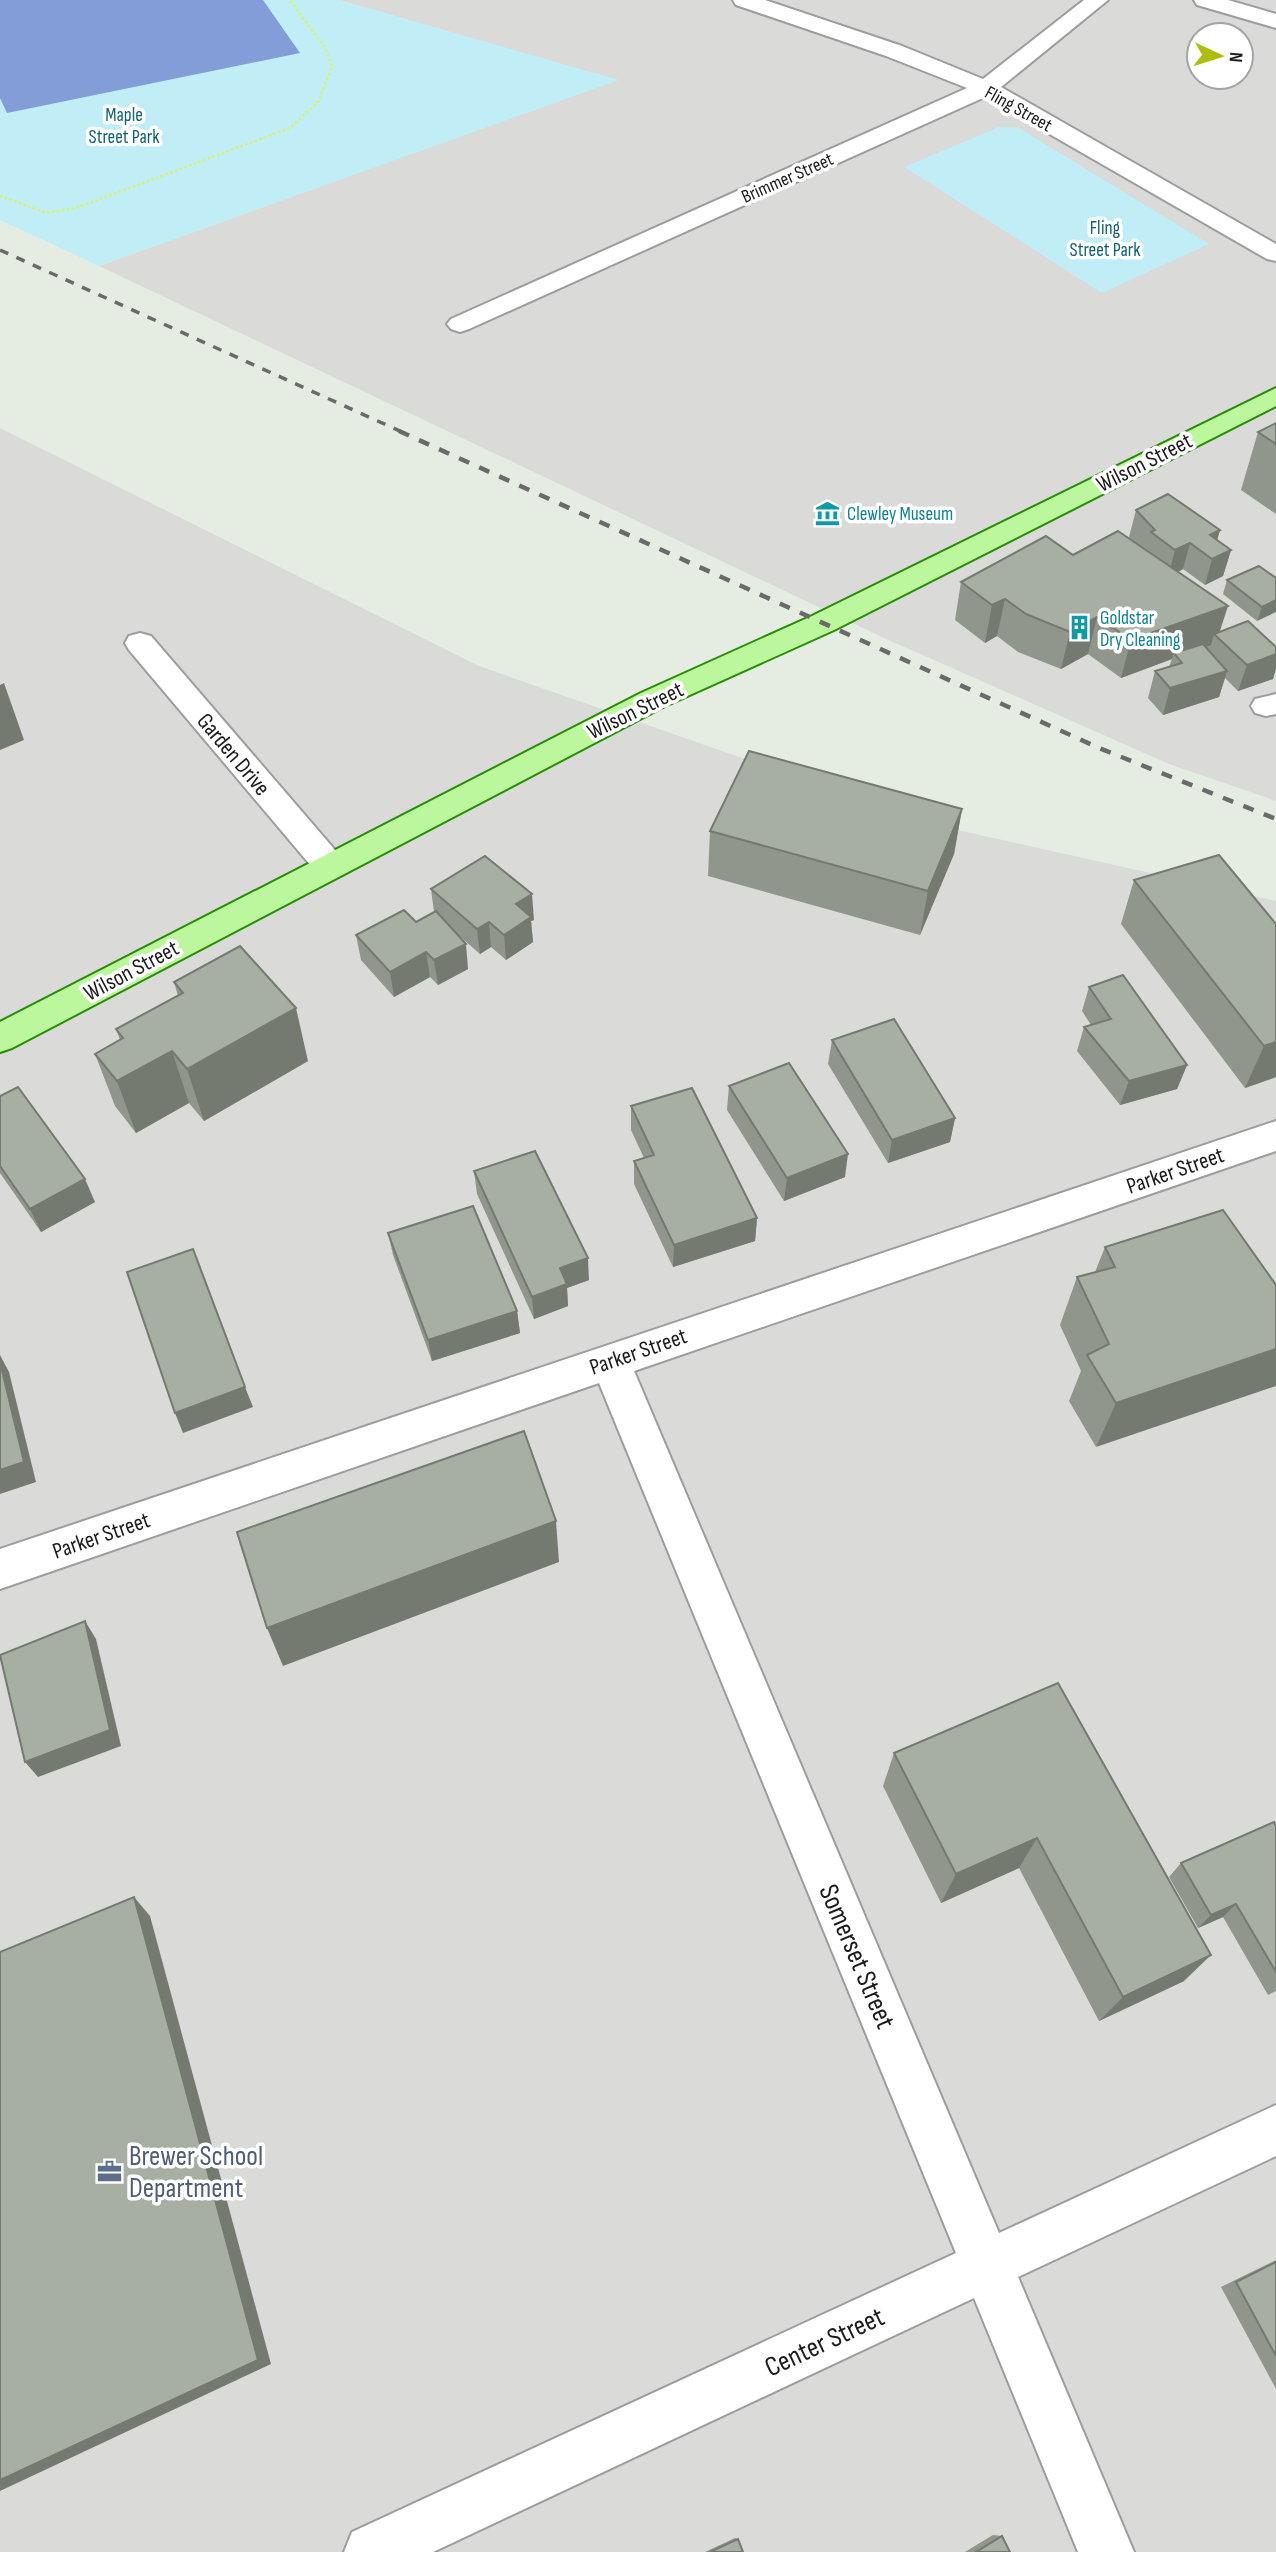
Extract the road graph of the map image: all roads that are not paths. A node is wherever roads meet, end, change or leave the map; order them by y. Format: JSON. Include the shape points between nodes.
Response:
{"nodes":[{"id":1,"x":744,"y":0,"type":"edge"},
{"id":2,"x":1097,"y":0,"type":"edge"},
{"id":3,"x":1205,"y":0,"type":"edge"},
{"id":4,"x":1276,"y":21,"type":"edge"},
{"id":5,"x":986,"y":88,"type":"junction"},
{"id":6,"x":1276,"y":254,"type":"edge"},
{"id":7,"x":460,"y":324,"type":"dead end"},
{"id":8,"x":1276,"y":396,"type":"edge"},
{"id":9,"x":140,"y":643,"type":"dead end"},
{"id":10,"x":329,"y":865,"type":"junction"},
{"id":11,"x":0,"y":1038,"type":"edge"},
{"id":12,"x":1276,"y":1136,"type":"edge"},
{"id":13,"x":610,"y":1361,"type":"junction"},
{"id":14,"x":0,"y":1569,"type":"edge"},
{"id":15,"x":1276,"y":2130,"type":"edge"},
{"id":16,"x":987,"y":2265,"type":"junction"},
{"id":17,"x":372,"y":2552,"type":"edge"},
{"id":18,"x":1106,"y":2552,"type":"edge"}],
"edges":[{"from":1,"to":5,"type":"street","name":"Fling Street"},
{"from":2,"to":5,"type":"street","name":"Brimmer Street"},
{"from":3,"to":4,"type":"street"},
{"from":5,"to":6,"type":"street","name":"Fling Street"},
{"from":5,"to":7,"type":"street","name":"Brimmer Street"},
{"from":8,"to":10,"type":"main road","name":"Wilson Street","via":[[823,623],[652,700]]},
{"from":9,"to":10,"type":"street","name":"Garden Drive"},
{"from":10,"to":11,"type":"main road","name":"Wilson Street"},
{"from":12,"to":13,"type":"street","name":"Parker Street"},
{"from":13,"to":14,"type":"street","name":"Parker Street"},
{"from":13,"to":16,"type":"street","name":"Somerset Street"},
{"from":15,"to":16,"type":"street","name":"Center Street"},
{"from":16,"to":17,"type":"street","name":"Center Street"},
{"from":16,"to":18,"type":"street","name":"Somerset Street"}]}
